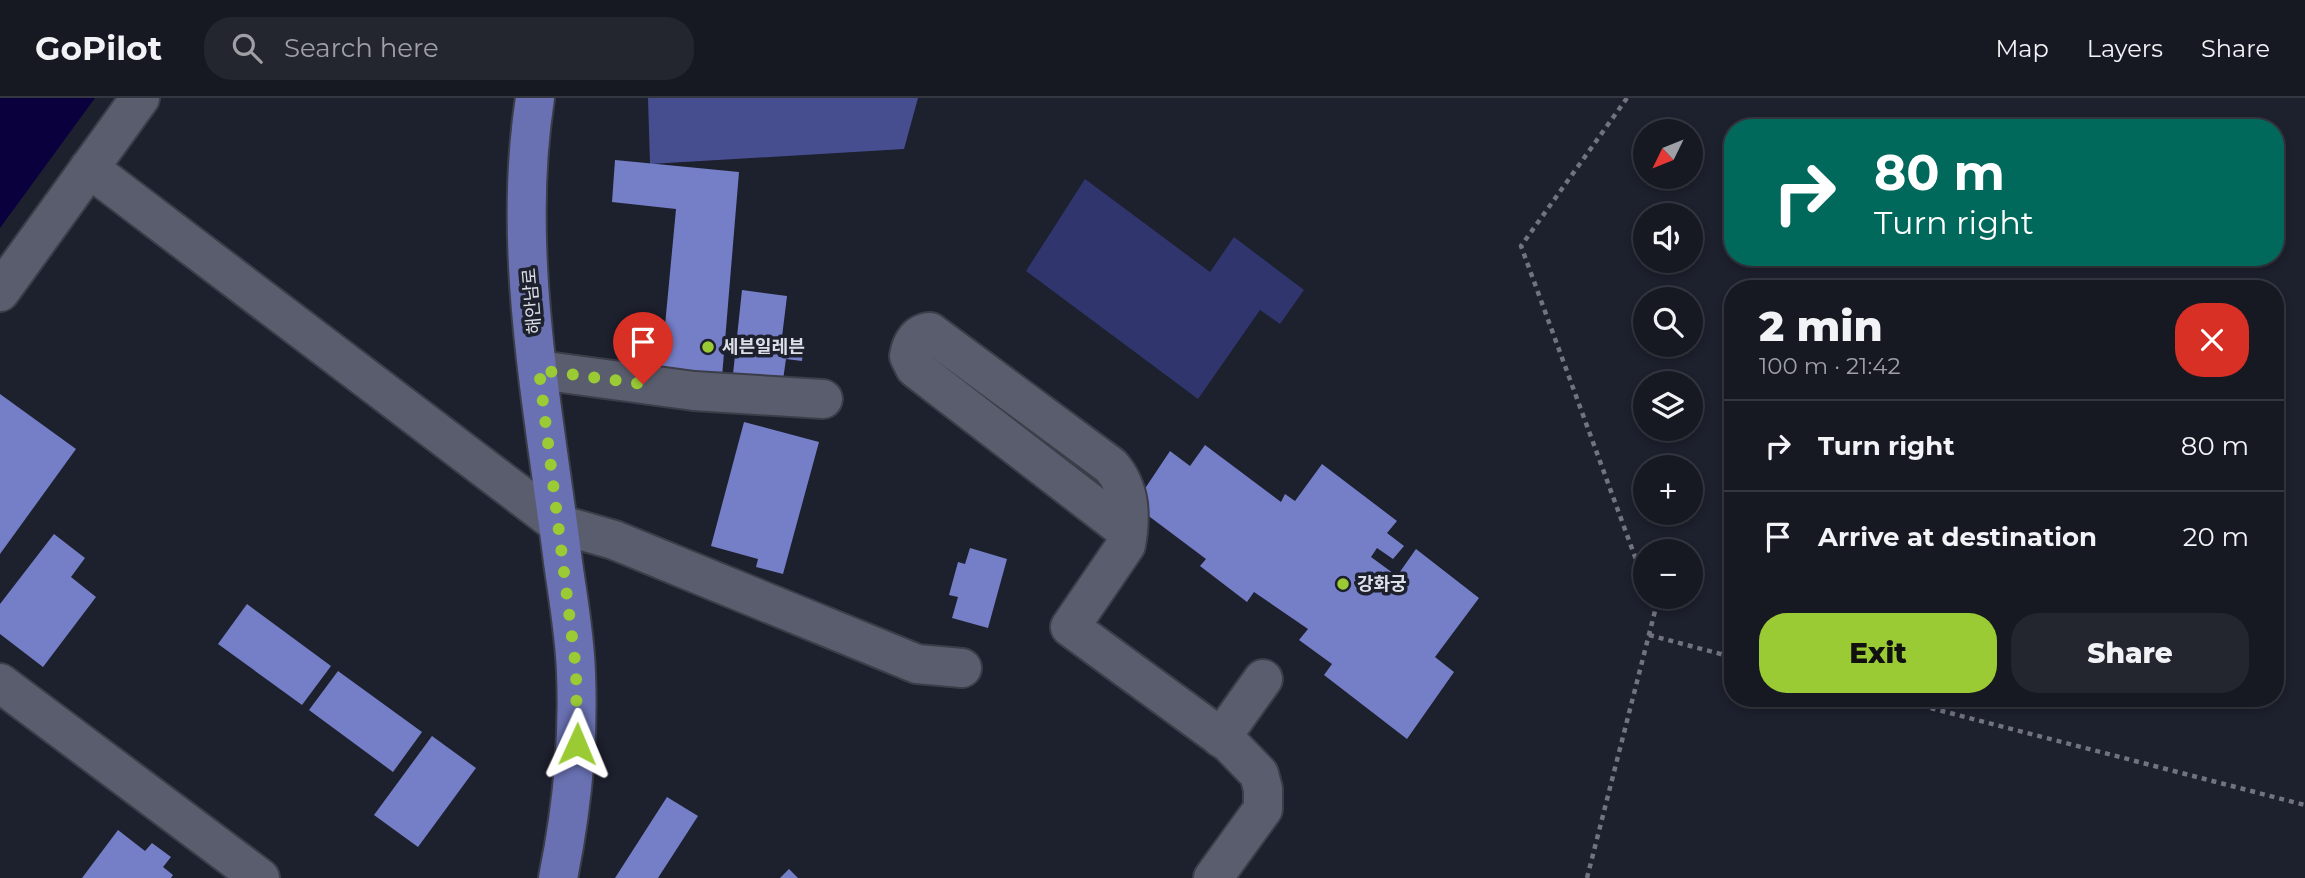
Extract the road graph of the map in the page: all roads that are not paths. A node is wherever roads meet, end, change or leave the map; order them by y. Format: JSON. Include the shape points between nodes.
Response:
{"nodes":[{"id":1,"x":140,"y":98,"type":"edge"},
{"id":2,"x":535,"y":98,"type":"edge"},
{"id":3,"x":89,"y":168,"type":"junction"},
{"id":4,"x":0,"y":292,"type":"edge"},
{"id":5,"x":539,"y":370,"type":"junction"},
{"id":6,"x":996,"y":381,"type":"junction"},
{"id":7,"x":823,"y":399,"type":"dead end"},
{"id":8,"x":975,"y":415,"type":"junction"},
{"id":9,"x":558,"y":524,"type":"junction"},
{"id":10,"x":1128,"y":532,"type":"junction"},
{"id":11,"x":962,"y":668,"type":"dead end"},
{"id":12,"x":1263,"y":679,"type":"dead end"},
{"id":13,"x":0,"y":683,"type":"edge"},
{"id":14,"x":1221,"y":738,"type":"junction"},
{"id":15,"x":260,"y":878,"type":"edge"},
{"id":16,"x":558,"y":878,"type":"edge"},
{"id":17,"x":1213,"y":878,"type":"edge"}],
"edges":[{"from":1,"to":3,"type":"lane"},
{"from":2,"to":5,"type":"main road","name":"해안남로","via":[[527,211]]},
{"from":3,"to":4,"type":"lane"},
{"from":3,"to":9,"type":"lane"},
{"from":5,"to":7,"type":"lane","via":[[694,391]]},
{"from":5,"to":9,"type":"main road","name":"해안남로"},
{"from":6,"to":8,"type":"lane"},
{"from":6,"to":8,"type":"lane","via":[[930,332],[916,338],[909,356],[915,368]]},
{"from":6,"to":10,"type":"lane","via":[[1111,466],[1126,488]]},
{"from":8,"to":10,"type":"lane"},
{"from":9,"to":11,"type":"lane","via":[[614,540],[917,664]]},
{"from":9,"to":16,"type":"main road","name":"해안남로","via":[[576,669],[578,725],[575,782]]},
{"from":10,"to":14,"type":"lane","via":[[1126,545],[1070,627]]},
{"from":12,"to":14,"type":"lane"},
{"from":13,"to":15,"type":"lane"},
{"from":14,"to":17,"type":"lane","via":[[1259,774],[1264,789],[1262,810]]}]}
